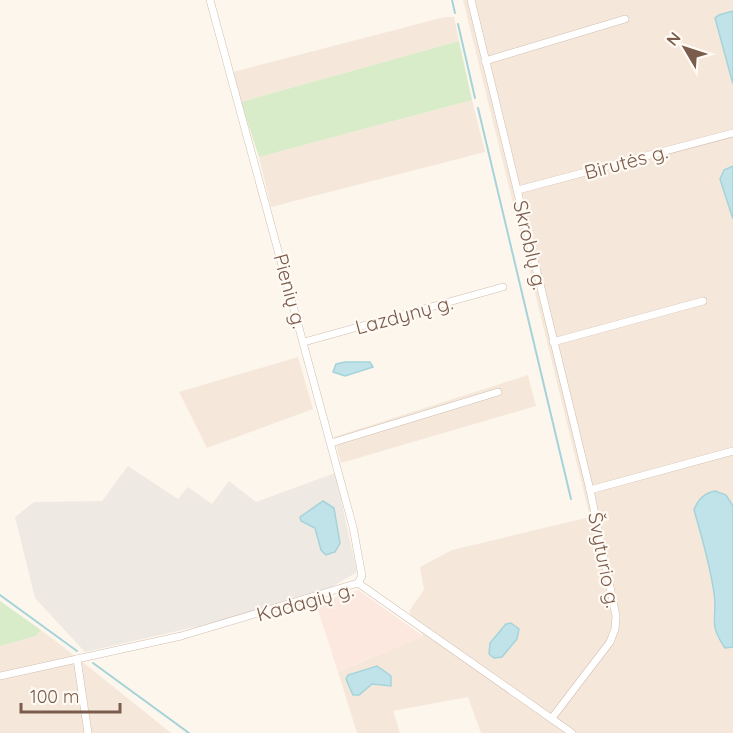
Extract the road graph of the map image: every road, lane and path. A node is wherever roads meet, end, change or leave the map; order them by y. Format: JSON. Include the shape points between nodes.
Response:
{"nodes":[{"id":1,"x":210,"y":0,"type":"edge"},
{"id":2,"x":471,"y":0,"type":"edge"},
{"id":3,"x":626,"y":19,"type":"dead end"},
{"id":4,"x":485,"y":61,"type":"junction"},
{"id":5,"x":733,"y":133,"type":"edge"},
{"id":6,"x":518,"y":190,"type":"junction"},
{"id":7,"x":503,"y":287,"type":"dead end"},
{"id":8,"x":703,"y":301,"type":"dead end"},
{"id":9,"x":304,"y":342,"type":"junction"},
{"id":10,"x":553,"y":342,"type":"junction"},
{"id":11,"x":498,"y":392,"type":"dead end"},
{"id":12,"x":331,"y":443,"type":"junction"},
{"id":13,"x":733,"y":451,"type":"edge"},
{"id":14,"x":590,"y":490,"type":"junction"},
{"id":15,"x":358,"y":583,"type":"junction"},
{"id":16,"x":77,"y":659,"type":"junction"},
{"id":17,"x":0,"y":676,"type":"edge"},
{"id":18,"x":552,"y":718,"type":"junction"},
{"id":19,"x":88,"y":733,"type":"edge"},
{"id":20,"x":572,"y":733,"type":"edge"}],
"edges":[{"from":1,"to":9,"type":"street","name":"Pienių g."},
{"from":2,"to":4,"type":"street","name":"Skroblų g."},
{"from":3,"to":4,"type":"street"},
{"from":4,"to":6,"type":"street","name":"Skroblų g."},
{"from":5,"to":6,"type":"street","name":"Birutės g."},
{"from":6,"to":10,"type":"street","name":"Skroblų g."},
{"from":7,"to":9,"type":"street","name":"Lazdynų g."},
{"from":8,"to":10,"type":"street"},
{"from":9,"to":12,"type":"street","name":"Pienių g."},
{"from":10,"to":14,"type":"street","name":"Skroblų g."},
{"from":11,"to":12,"type":"street"},
{"from":12,"to":15,"type":"street","name":"Pienių g.","via":[[353,527],[362,576]]},
{"from":13,"to":14,"type":"street"},
{"from":14,"to":18,"type":"street","name":"Švyturio g.","via":[[616,616],[615,629],[610,642]]},
{"from":15,"to":16,"type":"street","name":"Kadagių g.","via":[[181,636]]},
{"from":15,"to":18,"type":"street","name":"Kadagių g."},
{"from":16,"to":17,"type":"street","name":"Kadagių g."},
{"from":16,"to":19,"type":"street"},
{"from":18,"to":20,"type":"street","name":"Kadagių g."}]}
